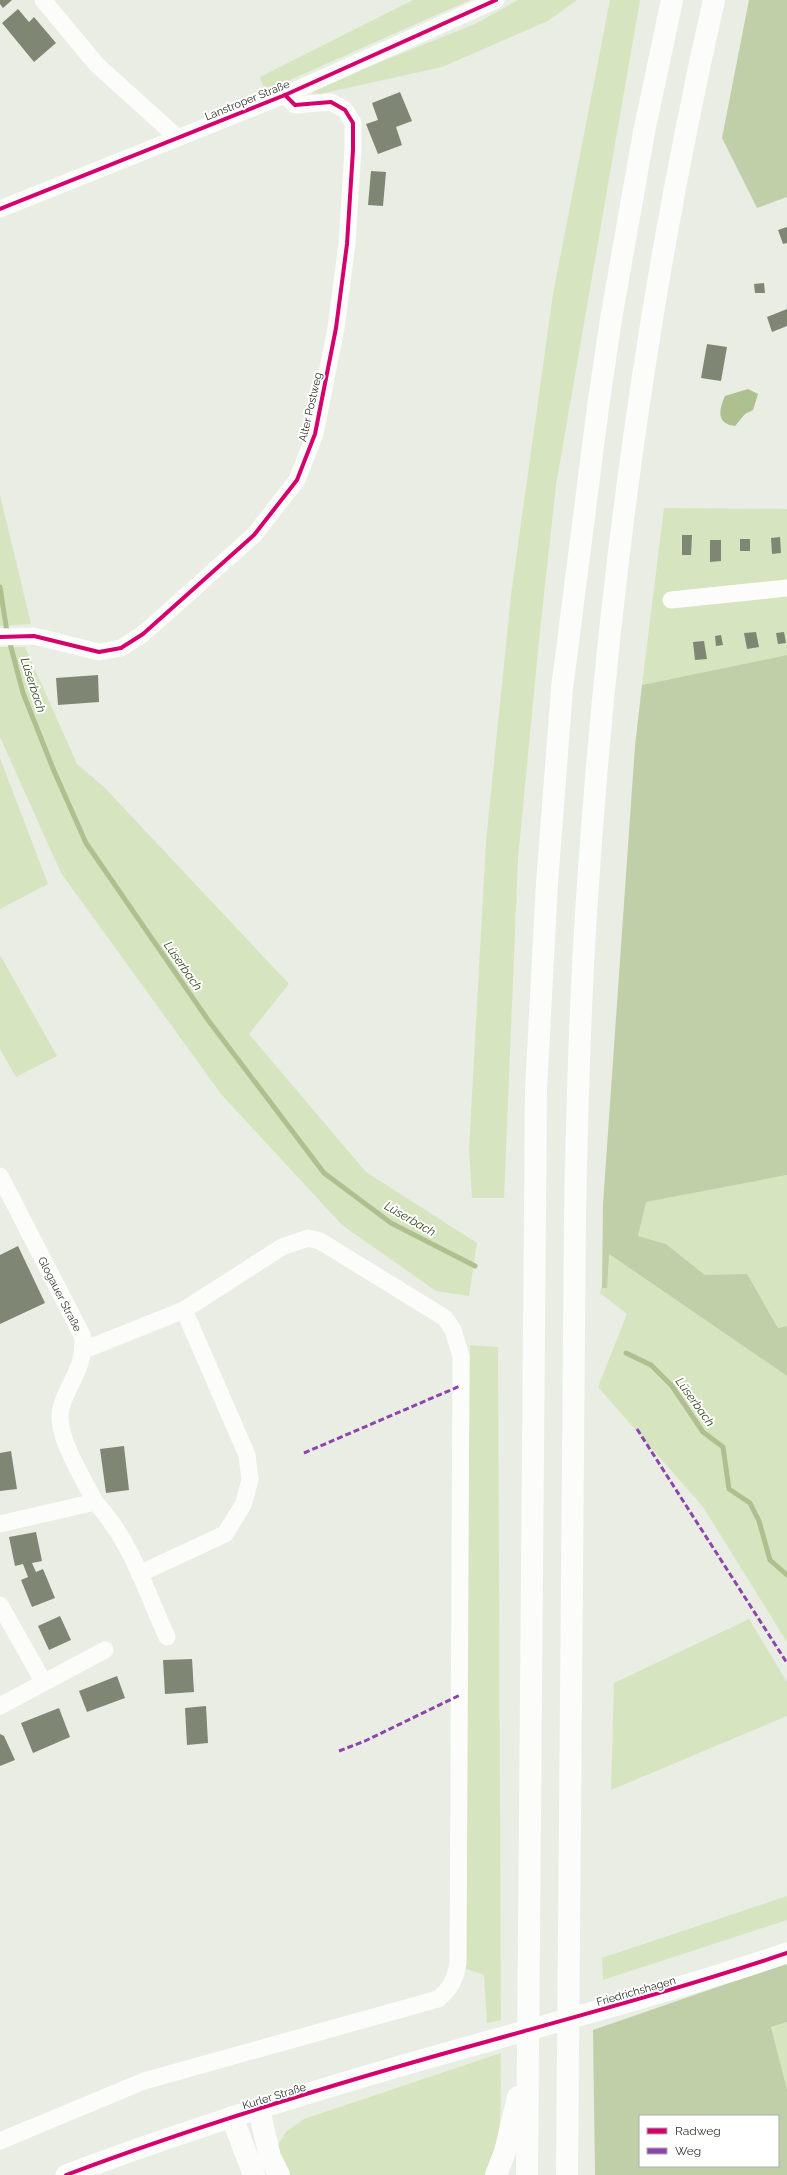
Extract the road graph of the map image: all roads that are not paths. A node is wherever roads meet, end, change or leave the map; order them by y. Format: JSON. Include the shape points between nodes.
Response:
{"nodes":[{"id":1,"x":43,"y":0,"type":"edge"},
{"id":2,"x":496,"y":0,"type":"edge"},
{"id":3,"x":672,"y":0,"type":"edge"},
{"id":4,"x":714,"y":0,"type":"edge"},
{"id":5,"x":285,"y":95,"type":"junction"},
{"id":6,"x":178,"y":138,"type":"junction"},
{"id":7,"x":0,"y":209,"type":"edge"},
{"id":8,"x":787,"y":588,"type":"edge"},
{"id":9,"x":671,"y":600,"type":"dead end"},
{"id":10,"x":7,"y":636,"type":"edge"},
{"id":11,"x":0,"y":1176,"type":"edge"},
{"id":12,"x":184,"y":1310,"type":"junction"},
{"id":13,"x":84,"y":1350,"type":"junction"},
{"id":14,"x":95,"y":1502,"type":"junction"},
{"id":15,"x":0,"y":1524,"type":"edge"},
{"id":16,"x":139,"y":1574,"type":"junction"},
{"id":17,"x":0,"y":1605,"type":"edge"},
{"id":18,"x":167,"y":1637,"type":"dead end"},
{"id":19,"x":105,"y":1650,"type":"dead end"},
{"id":20,"x":43,"y":1681,"type":"junction"},
{"id":21,"x":0,"y":1706,"type":"edge"},
{"id":22,"x":787,"y":1953,"type":"edge"},
{"id":23,"x":488,"y":2041,"type":"joint"},
{"id":24,"x":527,"y":2063,"type":"junction"},
{"id":25,"x":258,"y":2110,"type":"junction"},
{"id":26,"x":232,"y":2117,"type":"junction"},
{"id":27,"x":0,"y":2140,"type":"edge"},
{"id":28,"x":66,"y":2175,"type":"edge"},
{"id":29,"x":254,"y":2175,"type":"edge"},
{"id":30,"x":279,"y":2175,"type":"edge"},
{"id":31,"x":496,"y":2175,"type":"edge"},
{"id":32,"x":526,"y":2175,"type":"edge"},
{"id":33,"x":567,"y":2175,"type":"edge"}],
"edges":[{"from":1,"to":6,"type":"street","via":[[97,65]]},
{"from":2,"to":5,"type":"street","name":"Lanstroper Straße"},
{"from":3,"to":24,"type":"highway","via":[[644,132],[598,407],[562,689],[547,883],[536,1090]]},
{"from":4,"to":33,"type":"highway","via":[[666,236],[624,508],[603,697],[588,883],[578,1069],[574,1217]]},
{"from":5,"to":6,"type":"street","name":"Lanstroper Straße"},
{"from":5,"to":10,"type":"street","name":"Alter Postweg","via":[[295,105],[330,102],[345,110],[353,123],[347,244],[336,328],[315,434],[297,480],[254,535],[143,634],[121,648],[99,652],[34,636]]},
{"from":6,"to":7,"type":"street","name":"Lanstroper Straße"},
{"from":8,"to":9,"type":"street"},
{"from":11,"to":13,"type":"street","name":"Glogauer Straße","via":[[82,1335]]},
{"from":12,"to":13,"type":"street"},
{"from":12,"to":16,"type":"street","via":[[247,1455],[250,1480],[243,1505],[225,1534]]},
{"from":12,"to":27,"type":"street","via":[[282,1247],[308,1238],[320,1241],[416,1299],[444,1318],[453,1330],[460,1356],[458,1963],[455,1980],[449,1990],[438,1999],[144,2081]]},
{"from":13,"to":14,"type":"street","name":"Glogauer Straße","via":[[61,1409],[62,1438]]},
{"from":14,"to":15,"type":"street"},
{"from":14,"to":16,"type":"street","name":"Glogauer Straße","via":[[112,1520],[132,1553]]},
{"from":16,"to":18,"type":"street","name":"Glogauer Straße"},
{"from":17,"to":20,"type":"street"},
{"from":19,"to":20,"type":"street"},
{"from":20,"to":21,"type":"street"},
{"from":22,"to":23,"type":"main road","name":"Friedrichshagen","via":[[606,2010]]},
{"from":23,"to":25,"type":"main road","name":"Kurler Straße"},
{"from":24,"to":31,"type":"highway","via":[[505,2152]]},
{"from":24,"to":32,"type":"highway"},
{"from":25,"to":26,"type":"main road","name":"Kurler Straße"},
{"from":25,"to":30,"type":"highway","via":[[270,2157]]},
{"from":26,"to":28,"type":"main road","name":"Kurler Straße"},
{"from":26,"to":29,"type":"highway"}]}
